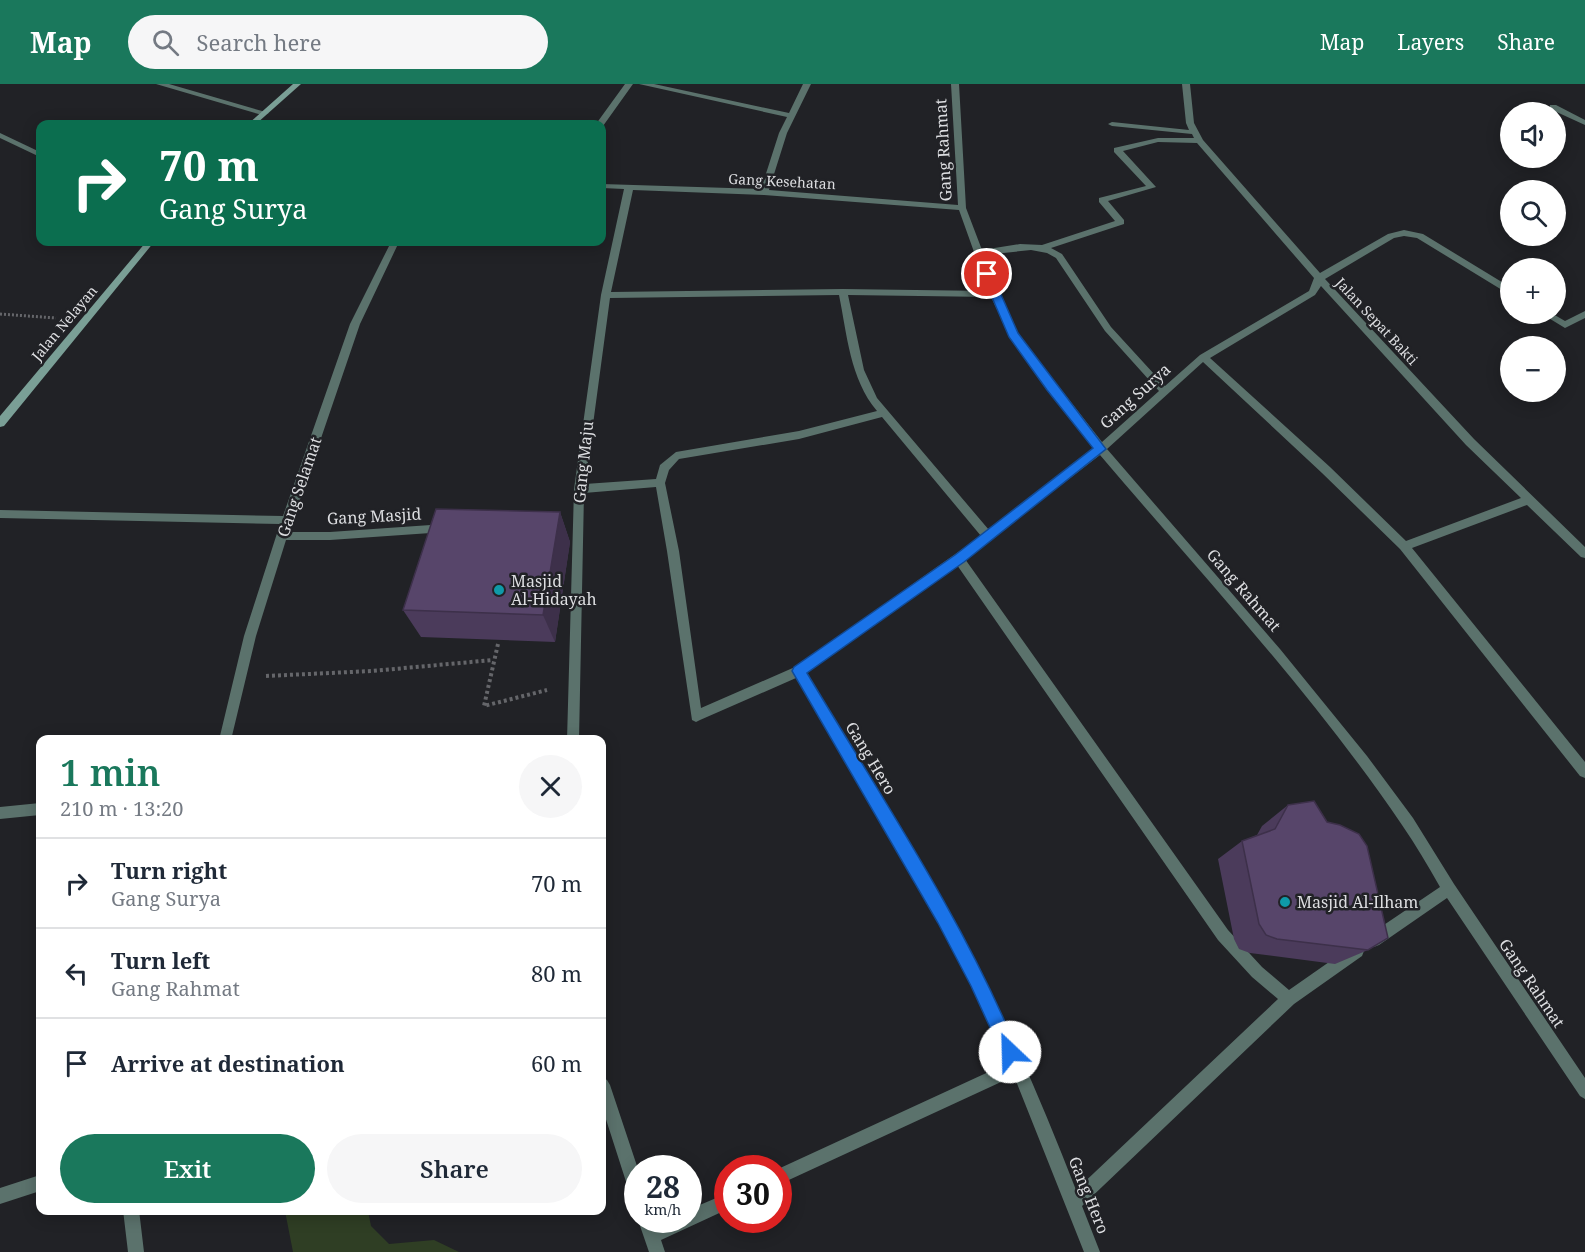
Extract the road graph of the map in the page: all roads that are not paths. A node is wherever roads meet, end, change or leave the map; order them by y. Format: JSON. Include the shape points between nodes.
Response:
{"nodes":[{"id":1,"x":160,"y":84,"type":"edge"},
{"id":2,"x":297,"y":84,"type":"edge"},
{"id":3,"x":629,"y":84,"type":"edge"},
{"id":4,"x":643,"y":84,"type":"edge"},
{"id":5,"x":807,"y":84,"type":"edge"},
{"id":6,"x":956,"y":84,"type":"edge"},
{"id":7,"x":1186,"y":84,"type":"edge"},
{"id":8,"x":265,"y":113,"type":"junction"},
{"id":9,"x":1566,"y":114,"type":"edge"},
{"id":10,"x":792,"y":116,"type":"junction"},
{"id":11,"x":257,"y":120,"type":"edge"},
{"id":12,"x":603,"y":120,"type":"edge"},
{"id":13,"x":1585,"y":123,"type":"edge"},
{"id":14,"x":1112,"y":124,"type":"dead end"},
{"id":15,"x":0,"y":135,"type":"edge"},
{"id":16,"x":1196,"y":137,"type":"junction"},
{"id":17,"x":36,"y":153,"type":"edge"},
{"id":18,"x":606,"y":186,"type":"edge"},
{"id":19,"x":629,"y":187,"type":"junction"},
{"id":20,"x":764,"y":192,"type":"junction"},
{"id":21,"x":962,"y":208,"type":"junction"},
{"id":22,"x":147,"y":246,"type":"edge"},
{"id":23,"x":393,"y":246,"type":"edge"},
{"id":24,"x":1043,"y":248,"type":"junction"},
{"id":25,"x":979,"y":253,"type":"junction"},
{"id":26,"x":1319,"y":278,"type":"junction"},
{"id":27,"x":1500,"y":285,"type":"edge"},
{"id":28,"x":843,"y":292,"type":"junction"},
{"id":29,"x":994,"y":294,"type":"junction"},
{"id":30,"x":606,"y":295,"type":"junction"},
{"id":31,"x":1585,"y":314,"type":"edge"},
{"id":32,"x":1563,"y":324,"type":"edge"},
{"id":33,"x":1203,"y":357,"type":"junction"},
{"id":34,"x":1165,"y":392,"type":"junction"},
{"id":35,"x":883,"y":412,"type":"junction"},
{"id":36,"x":0,"y":423,"type":"edge"},
{"id":37,"x":1101,"y":449,"type":"junction"},
{"id":38,"x":660,"y":483,"type":"junction"},
{"id":39,"x":579,"y":489,"type":"junction"},
{"id":40,"x":1528,"y":500,"type":"junction"},
{"id":41,"x":0,"y":514,"type":"edge"},
{"id":42,"x":287,"y":520,"type":"junction"},
{"id":43,"x":459,"y":527,"type":"edge"},
{"id":44,"x":282,"y":536,"type":"junction"},
{"id":45,"x":988,"y":537,"type":"junction"},
{"id":46,"x":1404,"y":546,"type":"junction"},
{"id":47,"x":1585,"y":554,"type":"edge"},
{"id":48,"x":959,"y":559,"type":"junction"},
{"id":49,"x":799,"y":671,"type":"junction"},
{"id":50,"x":226,"y":735,"type":"edge"},
{"id":51,"x":573,"y":735,"type":"edge"},
{"id":52,"x":1585,"y":771,"type":"edge"},
{"id":53,"x":36,"y":810,"type":"edge"},
{"id":54,"x":0,"y":813,"type":"edge"},
{"id":55,"x":1449,"y":889,"type":"junction"},
{"id":56,"x":1289,"y":999,"type":"junction"},
{"id":57,"x":1017,"y":1067,"type":"junction"},
{"id":58,"x":1585,"y":1091,"type":"edge"},
{"id":59,"x":606,"y":1097,"type":"edge"},
{"id":60,"x":625,"y":1155,"type":"edge"},
{"id":61,"x":792,"y":1171,"type":"edge"},
{"id":62,"x":36,"y":1184,"type":"edge"},
{"id":63,"x":0,"y":1196,"type":"edge"},
{"id":64,"x":1074,"y":1203,"type":"junction"},
{"id":65,"x":132,"y":1215,"type":"edge"},
{"id":66,"x":650,"y":1233,"type":"edge"},
{"id":67,"x":658,"y":1233,"type":"edge"},
{"id":68,"x":651,"y":1236,"type":"junction"},
{"id":69,"x":136,"y":1252,"type":"edge"},
{"id":70,"x":657,"y":1252,"type":"edge"},
{"id":71,"x":1092,"y":1252,"type":"edge"}],
"edges":[{"from":1,"to":8,"type":"street"},
{"from":2,"to":8,"type":"main road"},
{"from":3,"to":12,"type":"street"},
{"from":4,"to":10,"type":"street"},
{"from":5,"to":10,"type":"street"},
{"from":6,"to":21,"type":"street","name":"Gang Rahmat"},
{"from":7,"to":16,"type":"street","name":"Jalan Sepat Bakti","via":[[1190,123]]},
{"from":8,"to":11,"type":"main road"},
{"from":9,"to":13,"type":"street"},
{"from":10,"to":20,"type":"street"},
{"from":14,"to":16,"type":"street"},
{"from":15,"to":17,"type":"street"},
{"from":16,"to":24,"type":"street","via":[[1158,140],[1118,150],[1152,187],[1102,200],[1121,222]]},
{"from":16,"to":26,"type":"street","name":"Jalan Sepat Bakti"},
{"from":18,"to":19,"type":"street","name":"Gang Kesehatan"},
{"from":19,"to":20,"type":"street","name":"Gang Kesehatan"},
{"from":19,"to":30,"type":"street","name":"Gang Maju"},
{"from":20,"to":21,"type":"street","name":"Gang Kesehatan"},
{"from":21,"to":25,"type":"street","name":"Gang Rahmat"},
{"from":22,"to":36,"type":"main road","name":"Jalan Nelayan"},
{"from":23,"to":42,"type":"street","name":"Gang Selamat","via":[[355,324]]},
{"from":24,"to":25,"type":"street"},
{"from":24,"to":34,"type":"street","via":[[1059,256],[1108,329]]},
{"from":25,"to":29,"type":"street","name":"Gang Rahmat"},
{"from":26,"to":27,"type":"street","name":"Gang Surya","via":[[1391,236],[1404,233],[1420,236]]},
{"from":26,"to":33,"type":"street","name":"Gang Surya","via":[[1312,293]]},
{"from":26,"to":40,"type":"street","name":"Jalan Sepat Bakti"},
{"from":28,"to":29,"type":"street"},
{"from":28,"to":30,"type":"street"},
{"from":28,"to":35,"type":"street","via":[[859,370]]},
{"from":29,"to":37,"type":"street","name":"Gang Rahmat","via":[[1013,334]]},
{"from":30,"to":39,"type":"street","name":"Gang Maju"},
{"from":31,"to":32,"type":"street"},
{"from":33,"to":34,"type":"street","name":"Gang Surya"},
{"from":33,"to":46,"type":"street"},
{"from":34,"to":37,"type":"street","name":"Gang Surya"},
{"from":35,"to":38,"type":"street","via":[[799,435],[676,456],[664,468]]},
{"from":35,"to":45,"type":"street"},
{"from":37,"to":45,"type":"street","name":"Gang Surya"},
{"from":37,"to":55,"type":"street","name":"Gang Rahmat","via":[[1363,760],[1408,822]]},
{"from":38,"to":39,"type":"street"},
{"from":38,"to":49,"type":"street","via":[[696,716]]},
{"from":39,"to":51,"type":"street","name":"Gang Maju","via":[[571,520],[578,567]]},
{"from":40,"to":46,"type":"street"},
{"from":40,"to":47,"type":"street","name":"Jalan Sepat Bakti"},
{"from":41,"to":42,"type":"street"},
{"from":42,"to":44,"type":"street","name":"Gang Selamat"},
{"from":43,"to":44,"type":"street","name":"Gang Masjid"},
{"from":44,"to":50,"type":"street","name":"Gang Selamat","via":[[239,677]]},
{"from":45,"to":48,"type":"street","name":"Gang Surya"},
{"from":46,"to":52,"type":"street"},
{"from":48,"to":49,"type":"street","name":"Gang Surya"},
{"from":48,"to":56,"type":"street","via":[[1223,935]]},
{"from":49,"to":57,"type":"street","name":"Gang Hero","via":[[944,918]]},
{"from":53,"to":54,"type":"street"},
{"from":55,"to":56,"type":"street"},
{"from":55,"to":58,"type":"street","name":"Gang Rahmat"},
{"from":56,"to":64,"type":"street"},
{"from":57,"to":61,"type":"street"},
{"from":57,"to":64,"type":"street","name":"Gang Hero"},
{"from":59,"to":60,"type":"street"},
{"from":62,"to":63,"type":"street"},
{"from":64,"to":71,"type":"street","name":"Gang Hero"},
{"from":65,"to":69,"type":"street"},
{"from":66,"to":68,"type":"street"},
{"from":67,"to":68,"type":"street"},
{"from":68,"to":70,"type":"street"}]}
